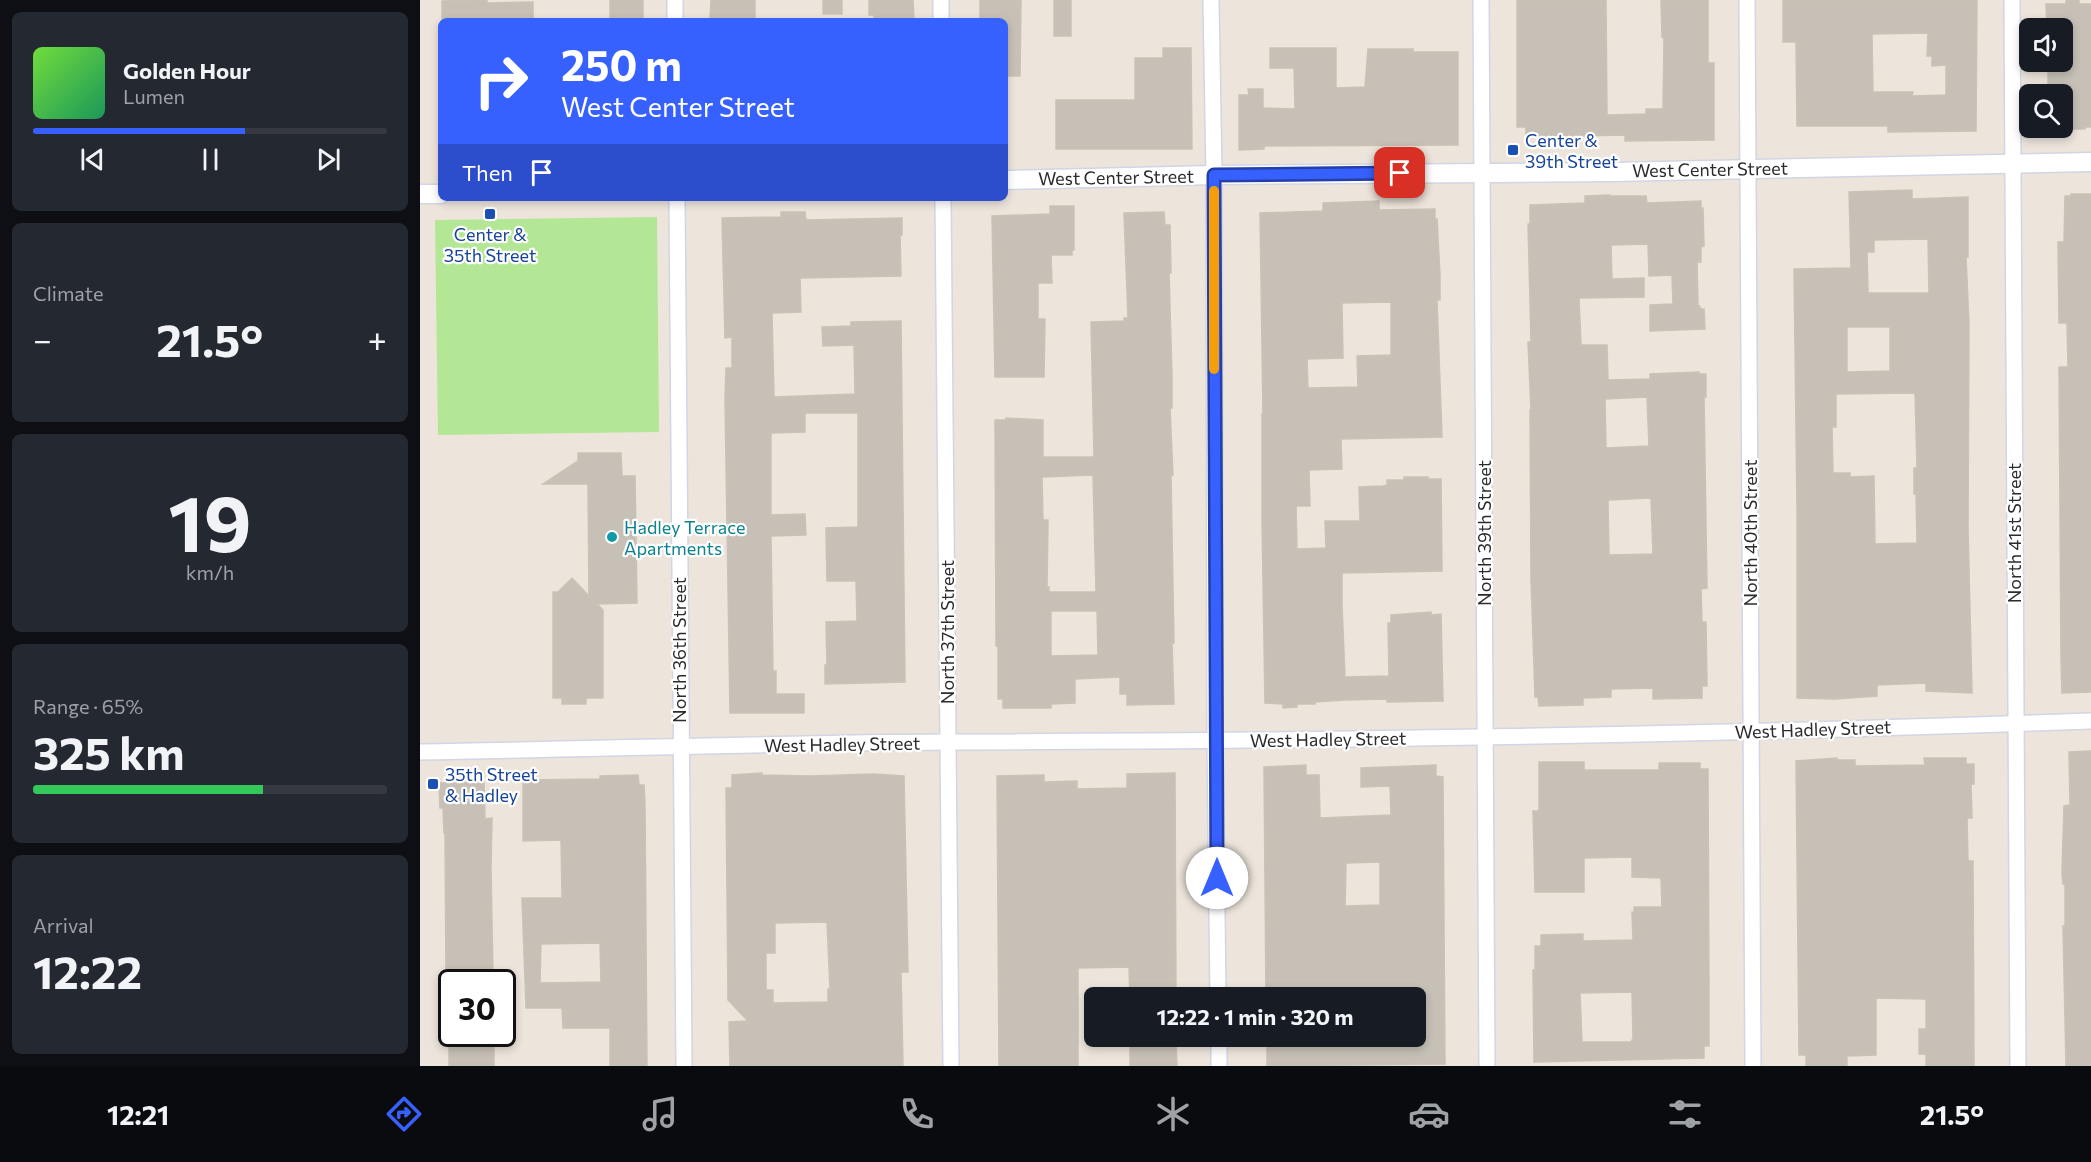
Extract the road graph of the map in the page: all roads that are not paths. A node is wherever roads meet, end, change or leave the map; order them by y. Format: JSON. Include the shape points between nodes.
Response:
{"nodes":[{"id":1,"x":675,"y":0,"type":"edge"},
{"id":2,"x":941,"y":0,"type":"edge"},
{"id":3,"x":1211,"y":0,"type":"edge"},
{"id":4,"x":1481,"y":0,"type":"edge"},
{"id":5,"x":1747,"y":0,"type":"edge"},
{"id":6,"x":2012,"y":0,"type":"edge"},
{"id":7,"x":675,"y":18,"type":"edge"},
{"id":8,"x":941,"y":18,"type":"edge"},
{"id":9,"x":2091,"y":162,"type":"edge"},
{"id":10,"x":2012,"y":164,"type":"junction"},
{"id":11,"x":1749,"y":168,"type":"junction"},
{"id":12,"x":1483,"y":173,"type":"junction"},
{"id":13,"x":1214,"y":175,"type":"junction"},
{"id":14,"x":1008,"y":180,"type":"edge"},
{"id":15,"x":420,"y":194,"type":"edge"},
{"id":16,"x":438,"y":194,"type":"edge"},
{"id":17,"x":677,"y":201,"type":"edge"},
{"id":18,"x":943,"y":201,"type":"edge"},
{"id":19,"x":2091,"y":721,"type":"edge"},
{"id":20,"x":2015,"y":724,"type":"junction"},
{"id":21,"x":1751,"y":731,"type":"junction"},
{"id":22,"x":1484,"y":737,"type":"junction"},
{"id":23,"x":1215,"y":741,"type":"junction"},
{"id":24,"x":948,"y":742,"type":"junction"},
{"id":25,"x":680,"y":746,"type":"junction"},
{"id":26,"x":420,"y":752,"type":"edge"},
{"id":27,"x":1218,"y":987,"type":"edge"},
{"id":28,"x":1219,"y":1047,"type":"edge"},
{"id":29,"x":684,"y":1066,"type":"edge"},
{"id":30,"x":951,"y":1066,"type":"edge"},
{"id":31,"x":1219,"y":1066,"type":"edge"},
{"id":32,"x":1487,"y":1066,"type":"edge"},
{"id":33,"x":1753,"y":1066,"type":"edge"},
{"id":34,"x":2018,"y":1066,"type":"edge"}],
"edges":[{"from":1,"to":7,"type":"street"},
{"from":2,"to":8,"type":"street"},
{"from":3,"to":13,"type":"street"},
{"from":4,"to":12,"type":"street","name":"North 39th Street"},
{"from":5,"to":11,"type":"street","name":"North 40th Street"},
{"from":6,"to":10,"type":"street","name":"North 41st Street"},
{"from":9,"to":10,"type":"street","name":"West Center Street"},
{"from":10,"to":11,"type":"street","name":"West Center Street"},
{"from":10,"to":20,"type":"street","name":"North 41st Street"},
{"from":11,"to":12,"type":"street","name":"West Center Street"},
{"from":11,"to":21,"type":"street","name":"North 40th Street"},
{"from":12,"to":13,"type":"street","name":"West Center Street"},
{"from":12,"to":22,"type":"street","name":"North 39th Street"},
{"from":13,"to":14,"type":"street","name":"West Center Street"},
{"from":13,"to":23,"type":"street"},
{"from":15,"to":16,"type":"street"},
{"from":17,"to":25,"type":"street","name":"North 36th Street"},
{"from":18,"to":24,"type":"street","name":"North 37th Street"},
{"from":19,"to":20,"type":"street","name":"West Hadley Street"},
{"from":20,"to":21,"type":"street","name":"West Hadley Street"},
{"from":20,"to":34,"type":"street","name":"North 41st Street"},
{"from":21,"to":22,"type":"street","name":"West Hadley Street"},
{"from":21,"to":33,"type":"street","name":"North 40th Street"},
{"from":22,"to":23,"type":"street","name":"West Hadley Street"},
{"from":22,"to":32,"type":"street","name":"North 39th Street"},
{"from":23,"to":24,"type":"street","name":"West Hadley Street"},
{"from":23,"to":27,"type":"street"},
{"from":24,"to":25,"type":"street","name":"West Hadley Street"},
{"from":24,"to":30,"type":"street","name":"North 37th Street"},
{"from":25,"to":26,"type":"street","name":"West Hadley Street"},
{"from":25,"to":29,"type":"street","name":"North 36th Street"},
{"from":28,"to":31,"type":"street"}]}
